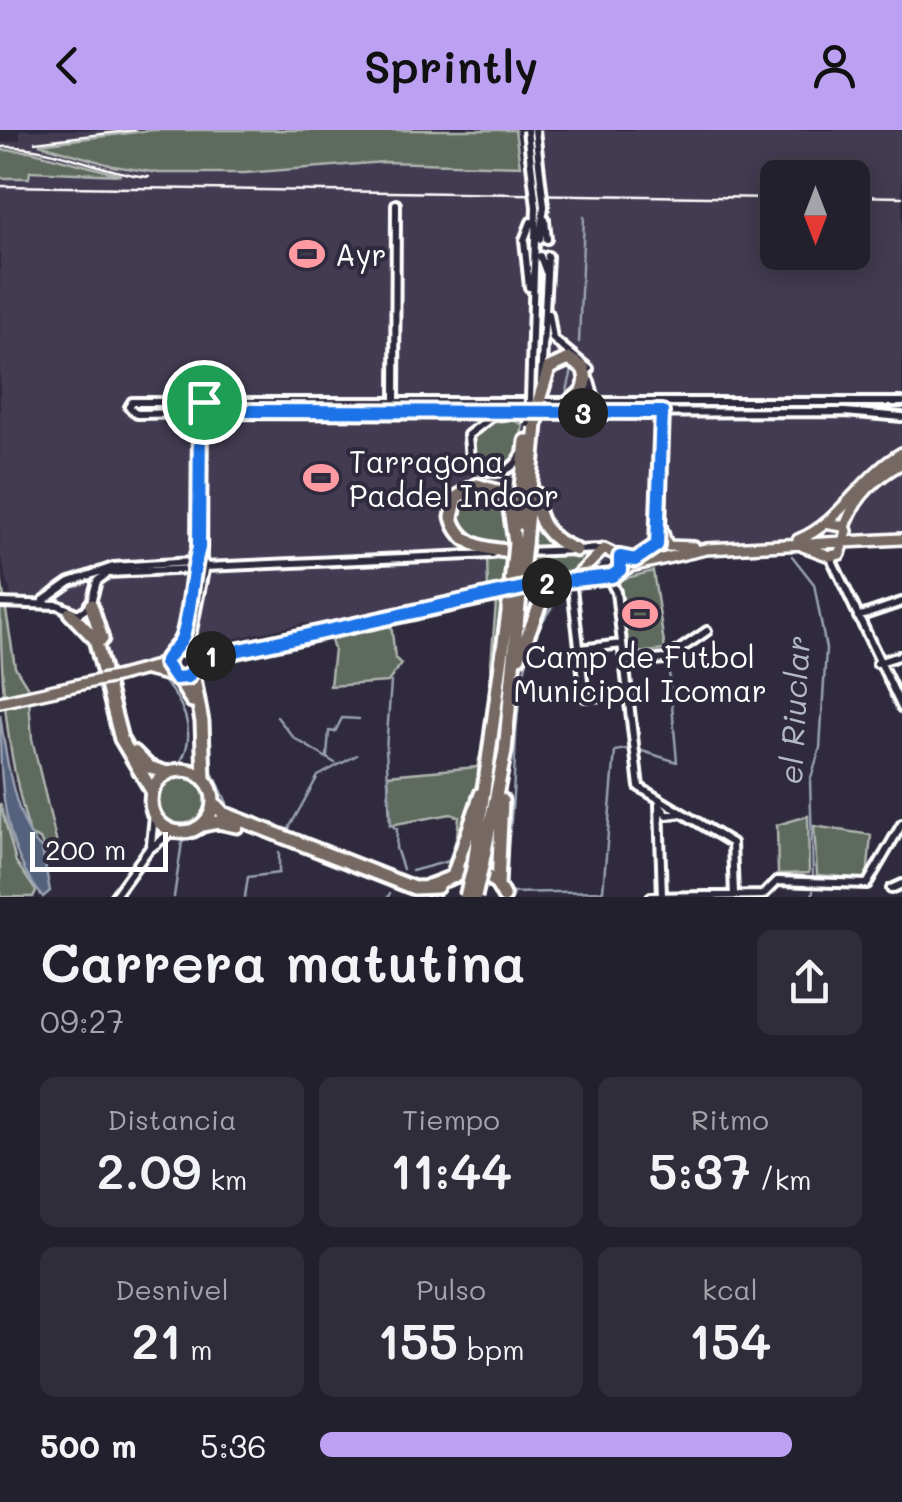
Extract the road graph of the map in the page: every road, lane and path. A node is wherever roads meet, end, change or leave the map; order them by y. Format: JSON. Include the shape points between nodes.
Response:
{"nodes":[{"id":1,"x":527,"y":130,"type":"edge"},
{"id":2,"x":536,"y":130,"type":"edge"},
{"id":3,"x":396,"y":204,"type":"dead end"},
{"id":4,"x":540,"y":206,"type":"junction"},
{"id":5,"x":543,"y":239,"type":"dead end"},
{"id":6,"x":544,"y":256,"type":"dead end"},
{"id":7,"x":546,"y":299,"type":"junction"},
{"id":8,"x":540,"y":383,"type":"junction"},
{"id":9,"x":595,"y":399,"type":"junction"},
{"id":10,"x":540,"y":401,"type":"junction"},
{"id":11,"x":570,"y":401,"type":"junction"},
{"id":12,"x":200,"y":402,"type":"junction"},
{"id":13,"x":902,"y":402,"type":"edge"},
{"id":14,"x":395,"y":404,"type":"junction"},
{"id":15,"x":617,"y":404,"type":"junction"},
{"id":16,"x":662,"y":412,"type":"junction"},
{"id":17,"x":201,"y":413,"type":"junction"},
{"id":18,"x":496,"y":414,"type":"junction"},
{"id":19,"x":902,"y":417,"type":"edge"},
{"id":20,"x":532,"y":424,"type":"junction"},
{"id":21,"x":526,"y":441,"type":"junction"},
{"id":22,"x":902,"y":453,"type":"edge"},
{"id":23,"x":902,"y":462,"type":"edge"},
{"id":24,"x":532,"y":469,"type":"junction"},
{"id":25,"x":825,"y":526,"type":"junction"},
{"id":26,"x":661,"y":527,"type":"junction"},
{"id":27,"x":848,"y":527,"type":"junction"},
{"id":28,"x":866,"y":541,"type":"junction"},
{"id":29,"x":902,"y":541,"type":"edge"},
{"id":30,"x":791,"y":543,"type":"junction"},
{"id":31,"x":520,"y":546,"type":"junction"},
{"id":32,"x":721,"y":548,"type":"junction"},
{"id":33,"x":602,"y":549,"type":"junction"},
{"id":34,"x":834,"y":549,"type":"junction"},
{"id":35,"x":576,"y":550,"type":"junction"},
{"id":36,"x":620,"y":557,"type":"junction"},
{"id":37,"x":593,"y":558,"type":"junction"},
{"id":38,"x":659,"y":558,"type":"junction"},
{"id":39,"x":635,"y":560,"type":"junction"},
{"id":40,"x":200,"y":565,"type":"junction"},
{"id":41,"x":179,"y":568,"type":"junction"},
{"id":42,"x":620,"y":570,"type":"junction"},
{"id":43,"x":604,"y":576,"type":"junction"},
{"id":44,"x":78,"y":580,"type":"junction"},
{"id":45,"x":569,"y":582,"type":"junction"},
{"id":46,"x":193,"y":590,"type":"junction"},
{"id":47,"x":60,"y":592,"type":"junction"},
{"id":48,"x":91,"y":599,"type":"junction"},
{"id":49,"x":0,"y":602,"type":"edge"},
{"id":50,"x":902,"y":602,"type":"edge"},
{"id":51,"x":37,"y":603,"type":"junction"},
{"id":52,"x":514,"y":605,"type":"junction"},
{"id":53,"x":68,"y":612,"type":"junction"},
{"id":54,"x":858,"y":618,"type":"junction"},
{"id":55,"x":708,"y":632,"type":"dead end"},
{"id":56,"x":622,"y":644,"type":"junction"},
{"id":57,"x":580,"y":649,"type":"junction"},
{"id":58,"x":176,"y":650,"type":"junction"},
{"id":59,"x":902,"y":655,"type":"edge"},
{"id":60,"x":166,"y":658,"type":"junction"},
{"id":61,"x":192,"y":661,"type":"junction"},
{"id":62,"x":624,"y":662,"type":"junction"},
{"id":63,"x":877,"y":663,"type":"junction"},
{"id":64,"x":146,"y":670,"type":"junction"},
{"id":65,"x":174,"y":677,"type":"junction"},
{"id":66,"x":628,"y":695,"type":"junction"},
{"id":67,"x":0,"y":702,"type":"edge"},
{"id":68,"x":902,"y":708,"type":"edge"},
{"id":69,"x":508,"y":710,"type":"junction"},
{"id":70,"x":496,"y":768,"type":"junction"},
{"id":71,"x":182,"y":770,"type":"junction"},
{"id":72,"x":167,"y":773,"type":"junction"},
{"id":73,"x":204,"y":779,"type":"junction"},
{"id":74,"x":152,"y":791,"type":"junction"},
{"id":75,"x":652,"y":795,"type":"junction"},
{"id":76,"x":213,"y":802,"type":"junction"},
{"id":77,"x":669,"y":803,"type":"junction"},
{"id":78,"x":659,"y":804,"type":"junction"},
{"id":79,"x":683,"y":813,"type":"junction"},
{"id":80,"x":672,"y":814,"type":"junction"},
{"id":81,"x":154,"y":816,"type":"junction"},
{"id":82,"x":235,"y":822,"type":"junction"},
{"id":83,"x":902,"y":824,"type":"edge"},
{"id":84,"x":202,"y":825,"type":"junction"},
{"id":85,"x":173,"y":832,"type":"junction"},
{"id":86,"x":661,"y":836,"type":"junction"},
{"id":87,"x":155,"y":840,"type":"junction"},
{"id":88,"x":478,"y":866,"type":"junction"},
{"id":89,"x":452,"y":875,"type":"junction"},
{"id":90,"x":902,"y":884,"type":"edge"},
{"id":91,"x":890,"y":889,"type":"dead end"},
{"id":92,"x":410,"y":891,"type":"edge"},
{"id":93,"x":435,"y":892,"type":"edge"},
{"id":94,"x":501,"y":893,"type":"edge"},
{"id":95,"x":734,"y":896,"type":"edge"},
{"id":96,"x":114,"y":897,"type":"edge"},
{"id":97,"x":466,"y":897,"type":"edge"},
{"id":98,"x":475,"y":897,"type":"edge"},
{"id":99,"x":651,"y":897,"type":"edge"},
{"id":100,"x":662,"y":897,"type":"edge"}],
"edges":[{"from":1,"to":4,"type":"street","bridge":true},
{"from":2,"to":4,"type":"street","bridge":true},
{"from":3,"to":14,"type":"street"},
{"from":4,"to":5,"type":"street"},
{"from":4,"to":10,"type":"street","via":[[524,240]]},
{"from":6,"to":7,"type":"street"},
{"from":7,"to":8,"type":"street"},
{"from":7,"to":9,"type":"street","via":[[553,339],[587,366]]},
{"from":8,"to":10,"type":"highway"},
{"from":8,"to":11,"type":"highway","via":[[554,362],[574,361],[586,380]]},
{"from":9,"to":11,"type":"street"},
{"from":9,"to":15,"type":"street"},
{"from":10,"to":11,"type":"street"},
{"from":10,"to":14,"type":"street"},
{"from":10,"to":15,"type":"street"},
{"from":10,"to":20,"type":"highway","bridge":true},
{"from":12,"to":14,"type":"street"},
{"from":12,"to":17,"type":"street"},
{"from":12,"to":17,"type":"street","via":[[129,407],[138,414]]},
{"from":13,"to":15,"type":"street"},
{"from":16,"to":18,"type":"street"},
{"from":16,"to":19,"type":"street"},
{"from":16,"to":26,"type":"street"},
{"from":17,"to":18,"type":"street"},
{"from":17,"to":40,"type":"street"},
{"from":18,"to":21,"type":"street","via":[[468,435],[474,464],[506,471]]},
{"from":20,"to":21,"type":"street"},
{"from":20,"to":24,"type":"highway"},
{"from":21,"to":31,"type":"highway"},
{"from":22,"to":25,"type":"main road","via":[[866,478]]},
{"from":23,"to":27,"type":"main road","via":[[869,486]]},
{"from":24,"to":31,"type":"highway"},
{"from":24,"to":35,"type":"highway","via":[[540,522],[548,535]]},
{"from":25,"to":27,"type":"main road"},
{"from":25,"to":30,"type":"main road"},
{"from":25,"to":34,"type":"main road"},
{"from":26,"to":32,"type":"main road","via":[[668,546]]},
{"from":26,"to":39,"type":"main road","via":[[653,550]]},
{"from":27,"to":28,"type":"main road"},
{"from":27,"to":34,"type":"main road"},
{"from":28,"to":29,"type":"main road"},
{"from":28,"to":34,"type":"main road"},
{"from":30,"to":32,"type":"main road"},
{"from":30,"to":34,"type":"main road"},
{"from":31,"to":31,"type":"highway","via":[[484,548],[465,539],[452,517],[458,497],[477,485],[499,492]]},
{"from":31,"to":35,"type":"street"},
{"from":31,"to":40,"type":"street","via":[[443,556]]},
{"from":31,"to":52,"type":"highway","bridge":true},
{"from":32,"to":38,"type":"main road"},
{"from":33,"to":35,"type":"street"},
{"from":33,"to":36,"type":"main road"},
{"from":33,"to":37,"type":"main road"},
{"from":34,"to":54,"type":"street"},
{"from":36,"to":39,"type":"main road"},
{"from":36,"to":42,"type":"main road"},
{"from":37,"to":43,"type":"main road"},
{"from":37,"to":45,"type":"main road"},
{"from":38,"to":39,"type":"main road"},
{"from":38,"to":42,"type":"main road"},
{"from":40,"to":41,"type":"street"},
{"from":40,"to":44,"type":"street","via":[[121,566]]},
{"from":40,"to":46,"type":"street"},
{"from":40,"to":61,"type":"street"},
{"from":41,"to":46,"type":"street","via":[[192,574]]},
{"from":41,"to":48,"type":"street","via":[[108,573]]},
{"from":42,"to":43,"type":"main road"},
{"from":43,"to":45,"type":"main road"},
{"from":43,"to":56,"type":"street","via":[[615,590]]},
{"from":44,"to":47,"type":"street"},
{"from":44,"to":48,"type":"street"},
{"from":45,"to":57,"type":"street"},
{"from":45,"to":61,"type":"main road"},
{"from":45,"to":69,"type":"highway","via":[[544,594]]},
{"from":46,"to":58,"type":"street"},
{"from":47,"to":51,"type":"street"},
{"from":47,"to":53,"type":"street"},
{"from":48,"to":53,"type":"street","via":[[82,613]]},
{"from":48,"to":72,"type":"highway","via":[[129,745],[141,762]]},
{"from":49,"to":51,"type":"street"},
{"from":50,"to":54,"type":"street"},
{"from":51,"to":53,"type":"street"},
{"from":52,"to":69,"type":"highway"},
{"from":52,"to":70,"type":"highway"},
{"from":53,"to":74,"type":"highway","via":[[95,639],[120,739]]},
{"from":54,"to":63,"type":"street"},
{"from":55,"to":62,"type":"street","via":[[670,658]]},
{"from":56,"to":57,"type":"street"},
{"from":56,"to":62,"type":"street"},
{"from":57,"to":66,"type":"street","via":[[586,699]]},
{"from":58,"to":60,"type":"main road"},
{"from":58,"to":61,"type":"main road"},
{"from":59,"to":63,"type":"street"},
{"from":60,"to":64,"type":"main road"},
{"from":60,"to":65,"type":"main road"},
{"from":61,"to":65,"type":"main road"},
{"from":61,"to":73,"type":"highway"},
{"from":62,"to":66,"type":"street"},
{"from":63,"to":68,"type":"street"},
{"from":64,"to":65,"type":"main road"},
{"from":64,"to":67,"type":"main road","bridge":true},
{"from":65,"to":71,"type":"highway","via":[[193,703],[197,734],[195,753]]},
{"from":66,"to":75,"type":"street","via":[[638,784]]},
{"from":69,"to":70,"type":"highway"},
{"from":70,"to":88,"type":"highway"},
{"from":70,"to":89,"type":"highway"},
{"from":70,"to":94,"type":"highway"},
{"from":71,"to":72,"type":"highway"},
{"from":71,"to":73,"type":"highway"},
{"from":72,"to":74,"type":"highway"},
{"from":73,"to":76,"type":"highway"},
{"from":74,"to":81,"type":"highway"},
{"from":75,"to":77,"type":"street"},
{"from":75,"to":78,"type":"street"},
{"from":76,"to":82,"type":"highway"},
{"from":76,"to":84,"type":"highway"},
{"from":77,"to":79,"type":"street"},
{"from":77,"to":80,"type":"street"},
{"from":78,"to":80,"type":"street"},
{"from":78,"to":86,"type":"street"},
{"from":79,"to":80,"type":"street"},
{"from":79,"to":95,"type":"street","via":[[732,842]]},
{"from":80,"to":86,"type":"street"},
{"from":81,"to":85,"type":"highway"},
{"from":81,"to":87,"type":"street"},
{"from":82,"to":84,"type":"highway"},
{"from":82,"to":92,"type":"highway"},
{"from":83,"to":95,"type":"street","via":[[867,884],[778,881],[763,895]]},
{"from":84,"to":85,"type":"highway"},
{"from":85,"to":87,"type":"street"},
{"from":86,"to":100,"type":"street"},
{"from":87,"to":96,"type":"street"},
{"from":88,"to":97,"type":"highway","bridge":true},
{"from":88,"to":98,"type":"highway","bridge":true},
{"from":89,"to":92,"type":"highway"},
{"from":89,"to":93,"type":"highway"},
{"from":89,"to":94,"type":"highway","via":[[481,877]]},
{"from":90,"to":91,"type":"street"},
{"from":92,"to":93,"type":"highway"},
{"from":95,"to":100,"type":"street"},
{"from":99,"to":100,"type":"street"}]}
